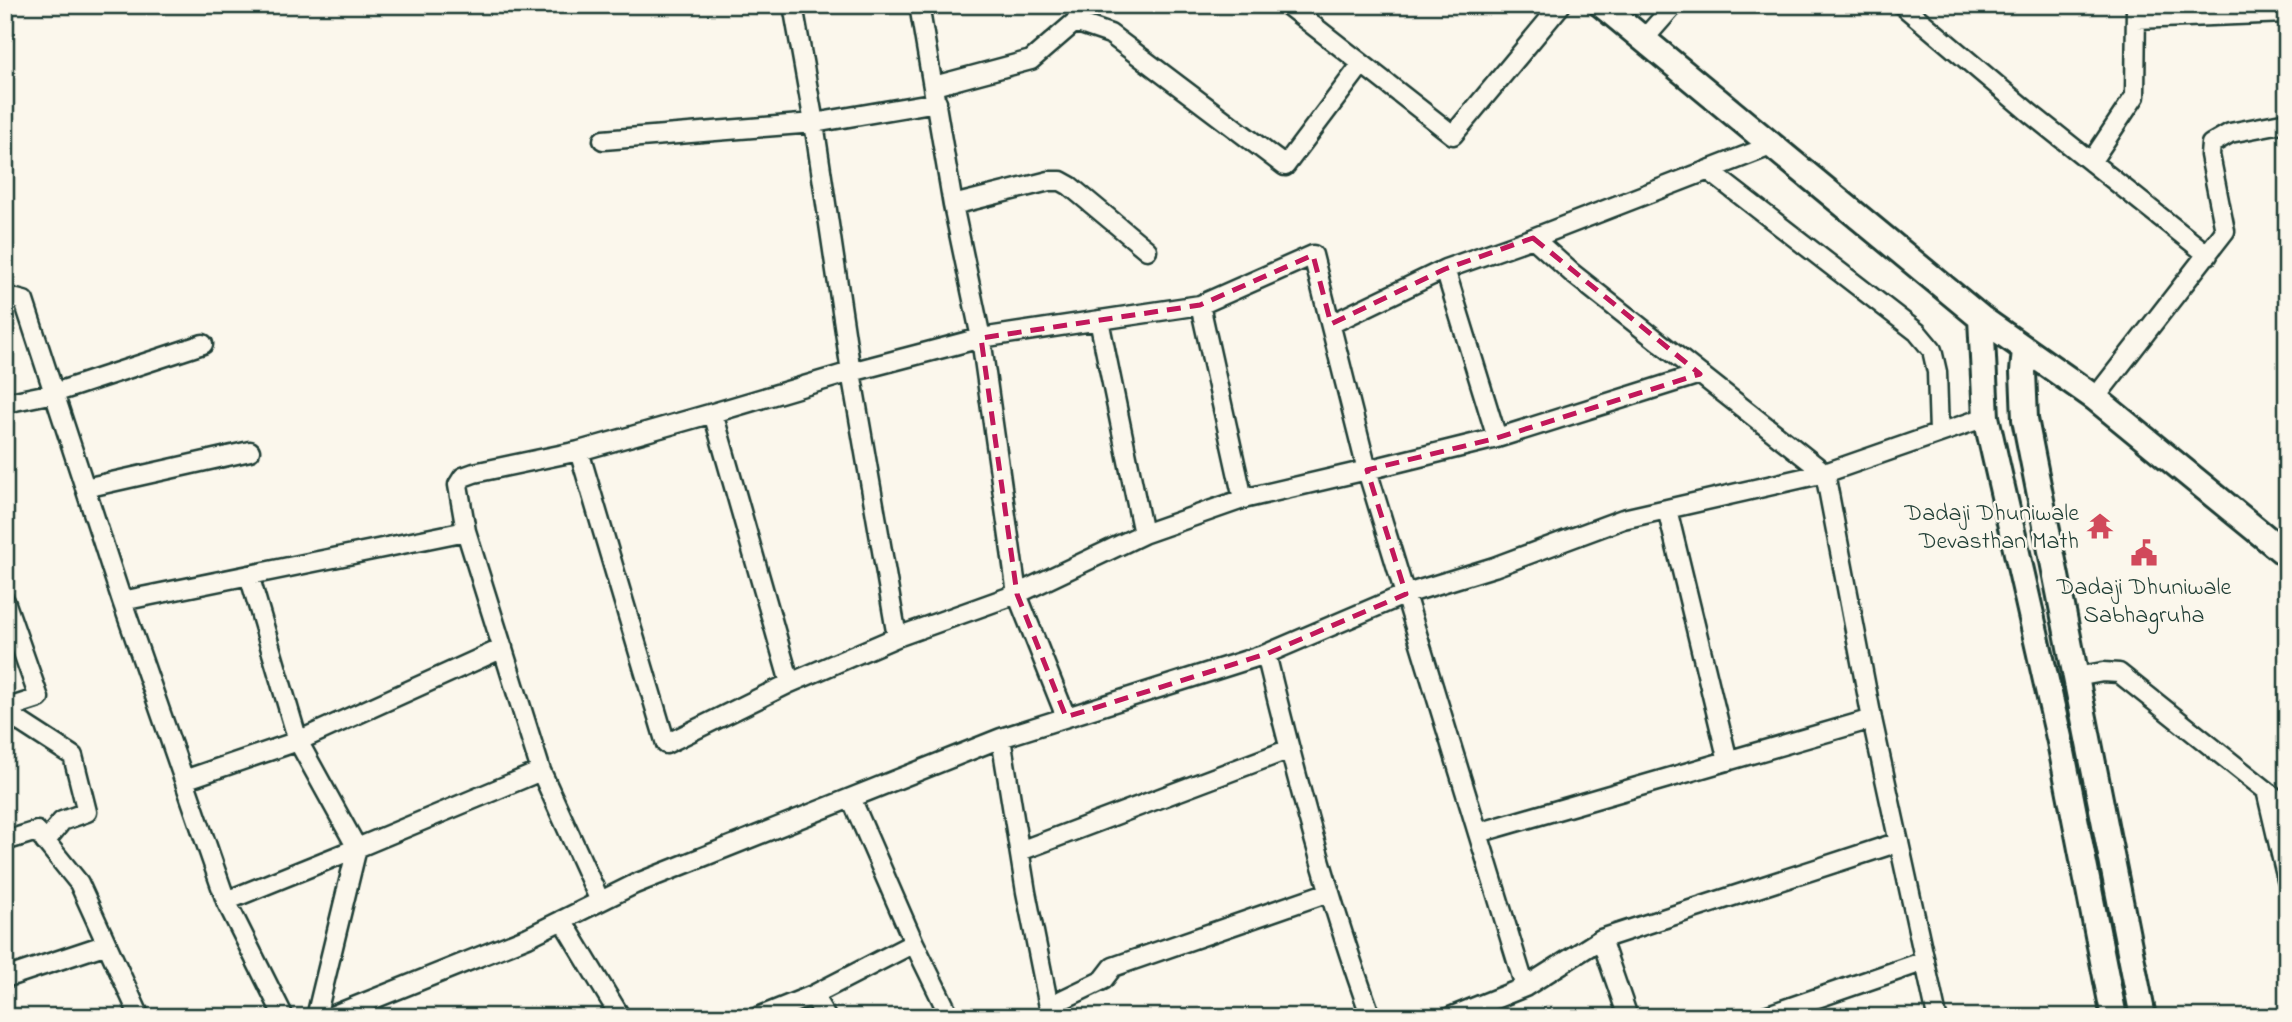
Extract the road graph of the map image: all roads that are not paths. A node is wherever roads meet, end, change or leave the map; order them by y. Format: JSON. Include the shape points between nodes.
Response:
{"nodes":[{"id":1,"x":793,"y":5,"type":"edge"},
{"id":2,"x":919,"y":5,"type":"edge"},
{"id":3,"x":1287,"y":5,"type":"edge"},
{"id":4,"x":1561,"y":5,"type":"edge"},
{"id":5,"x":1602,"y":5,"type":"edge"},
{"id":6,"x":1674,"y":5,"type":"edge"},
{"id":7,"x":1902,"y":5,"type":"edge"},
{"id":8,"x":2267,"y":9,"type":"edge"},
{"id":9,"x":2136,"y":12,"type":"edge"},
{"id":10,"x":2287,"y":13,"type":"edge"},
{"id":11,"x":1644,"y":39,"type":"junction"},
{"id":12,"x":1361,"y":65,"type":"junction"},
{"id":13,"x":936,"y":94,"type":"junction"},
{"id":14,"x":2287,"y":122,"type":"edge"},
{"id":15,"x":814,"y":123,"type":"junction"},
{"id":16,"x":603,"y":140,"type":"dead end"},
{"id":17,"x":1773,"y":145,"type":"junction"},
{"id":18,"x":2091,"y":162,"type":"junction"},
{"id":19,"x":1708,"y":170,"type":"junction"},
{"id":20,"x":953,"y":205,"type":"junction"},
{"id":21,"x":1533,"y":238,"type":"junction"},
{"id":22,"x":1147,"y":250,"type":"dead end"},
{"id":23,"x":2208,"y":255,"type":"junction"},
{"id":24,"x":1445,"y":269,"type":"junction"},
{"id":25,"x":5,"y":296,"type":"edge"},
{"id":26,"x":1200,"y":305,"type":"junction"},
{"id":27,"x":1981,"y":318,"type":"junction"},
{"id":28,"x":1099,"y":320,"type":"junction"},
{"id":29,"x":1331,"y":324,"type":"junction"},
{"id":30,"x":981,"y":338,"type":"junction"},
{"id":31,"x":203,"y":344,"type":"dead end"},
{"id":32,"x":2025,"y":349,"type":"junction"},
{"id":33,"x":851,"y":372,"type":"junction"},
{"id":34,"x":1700,"y":374,"type":"junction"},
{"id":35,"x":54,"y":393,"type":"junction"},
{"id":36,"x":2095,"y":398,"type":"junction"},
{"id":37,"x":5,"y":403,"type":"edge"},
{"id":38,"x":713,"y":413,"type":"junction"},
{"id":39,"x":1986,"y":417,"type":"junction"},
{"id":40,"x":1939,"y":433,"type":"junction"},
{"id":41,"x":1497,"y":438,"type":"junction"},
{"id":42,"x":579,"y":450,"type":"junction"},
{"id":43,"x":250,"y":451,"type":"dead end"},
{"id":44,"x":1367,"y":470,"type":"junction"},
{"id":45,"x":1825,"y":473,"type":"junction"},
{"id":46,"x":85,"y":488,"type":"junction"},
{"id":47,"x":1243,"y":499,"type":"junction"},
{"id":48,"x":1667,"y":509,"type":"junction"},
{"id":49,"x":466,"y":531,"type":"junction"},
{"id":50,"x":1143,"y":534,"type":"junction"},
{"id":51,"x":2287,"y":555,"type":"edge"},
{"id":52,"x":249,"y":575,"type":"junction"},
{"id":53,"x":1017,"y":594,"type":"junction"},
{"id":54,"x":1406,"y":594,"type":"junction"},
{"id":55,"x":122,"y":600,"type":"junction"},
{"id":56,"x":5,"y":601,"type":"edge"},
{"id":57,"x":897,"y":637,"type":"junction"},
{"id":58,"x":503,"y":648,"type":"junction"},
{"id":59,"x":1266,"y":654,"type":"junction"},
{"id":60,"x":2076,"y":677,"type":"junction"},
{"id":61,"x":790,"y":683,"type":"junction"},
{"id":62,"x":5,"y":710,"type":"edge"},
{"id":63,"x":1066,"y":718,"type":"junction"},
{"id":64,"x":1872,"y":719,"type":"junction"},
{"id":65,"x":1001,"y":738,"type":"junction"},
{"id":66,"x":298,"y":741,"type":"junction"},
{"id":67,"x":1290,"y":749,"type":"junction"},
{"id":68,"x":1728,"y":761,"type":"junction"},
{"id":69,"x":541,"y":771,"type":"junction"},
{"id":70,"x":184,"y":780,"type":"junction"},
{"id":71,"x":2266,"y":790,"type":"junction"},
{"id":72,"x":851,"y":798,"type":"junction"},
{"id":73,"x":2287,"y":807,"type":"edge"},
{"id":74,"x":1478,"y":833,"type":"junction"},
{"id":75,"x":5,"y":841,"type":"edge"},
{"id":76,"x":46,"y":842,"type":"junction"},
{"id":77,"x":1899,"y":842,"type":"junction"},
{"id":78,"x":357,"y":848,"type":"junction"},
{"id":79,"x":1020,"y":851,"type":"junction"},
{"id":80,"x":2287,"y":880,"type":"edge"},
{"id":81,"x":1329,"y":892,"type":"junction"},
{"id":82,"x":226,"y":901,"type":"junction"},
{"id":83,"x":600,"y":901,"type":"junction"},
{"id":84,"x":562,"y":920,"type":"junction"},
{"id":85,"x":1601,"y":939,"type":"junction"},
{"id":86,"x":914,"y":943,"type":"junction"},
{"id":87,"x":107,"y":944,"type":"junction"},
{"id":88,"x":1925,"y":961,"type":"junction"},
{"id":89,"x":5,"y":978,"type":"edge"},
{"id":90,"x":1525,"y":987,"type":"junction"},
{"id":91,"x":813,"y":995,"type":"junction"},
{"id":92,"x":1486,"y":1010,"type":"edge"},
{"id":93,"x":1050,"y":1012,"type":"edge"},
{"id":94,"x":620,"y":1016,"type":"edge"},
{"id":95,"x":140,"y":1017,"type":"edge"},
{"id":96,"x":284,"y":1017,"type":"edge"},
{"id":97,"x":316,"y":1017,"type":"edge"},
{"id":98,"x":329,"y":1017,"type":"edge"},
{"id":99,"x":758,"y":1017,"type":"edge"},
{"id":100,"x":826,"y":1017,"type":"edge"},
{"id":101,"x":950,"y":1017,"type":"edge"},
{"id":102,"x":1371,"y":1017,"type":"edge"},
{"id":103,"x":1450,"y":1017,"type":"edge"},
{"id":104,"x":1628,"y":1017,"type":"edge"},
{"id":105,"x":1762,"y":1017,"type":"edge"},
{"id":106,"x":1937,"y":1017,"type":"edge"},
{"id":107,"x":2114,"y":1017,"type":"edge"},
{"id":108,"x":2143,"y":1017,"type":"edge"}],
"edges":[{"from":1,"to":15,"type":"street"},
{"from":2,"to":13,"type":"street"},
{"from":3,"to":12,"type":"street"},
{"from":4,"to":12,"type":"street","via":[[1453,135]]},
{"from":5,"to":11,"type":"street"},
{"from":6,"to":11,"type":"street"},
{"from":7,"to":18,"type":"street"},
{"from":8,"to":9,"type":"street"},
{"from":8,"to":10,"type":"street"},
{"from":9,"to":18,"type":"street","via":[[2135,96]]},
{"from":11,"to":17,"type":"street"},
{"from":12,"to":13,"type":"street","via":[[1285,166],[1110,34],[1075,22],[1031,61]]},
{"from":13,"to":15,"type":"street"},
{"from":13,"to":20,"type":"street"},
{"from":14,"to":23,"type":"street","via":[[2230,133],[2211,144],[2225,231]]},
{"from":15,"to":16,"type":"street"},
{"from":15,"to":33,"type":"street"},
{"from":17,"to":19,"type":"street"},
{"from":17,"to":27,"type":"street"},
{"from":18,"to":23,"type":"street"},
{"from":19,"to":21,"type":"street"},
{"from":19,"to":40,"type":"street","via":[[1917,332],[1932,350],[1937,372]]},
{"from":20,"to":22,"type":"street","via":[[1061,181]]},
{"from":20,"to":30,"type":"street"},
{"from":21,"to":24,"type":"street"},
{"from":21,"to":34,"type":"street"},
{"from":23,"to":36,"type":"street"},
{"from":24,"to":29,"type":"street"},
{"from":24,"to":41,"type":"street"},
{"from":25,"to":35,"type":"street","via":[[24,301]]},
{"from":26,"to":28,"type":"street"},
{"from":26,"to":29,"type":"street","via":[[1313,255]]},
{"from":26,"to":47,"type":"street"},
{"from":27,"to":32,"type":"street"},
{"from":27,"to":39,"type":"street"},
{"from":28,"to":30,"type":"street"},
{"from":28,"to":50,"type":"street"},
{"from":29,"to":44,"type":"street"},
{"from":30,"to":33,"type":"street"},
{"from":30,"to":53,"type":"street"},
{"from":31,"to":35,"type":"street"},
{"from":32,"to":36,"type":"street"},
{"from":32,"to":60,"type":"street","via":[[2025,419]]},
{"from":33,"to":38,"type":"street"},
{"from":33,"to":57,"type":"street"},
{"from":34,"to":41,"type":"street"},
{"from":34,"to":45,"type":"street"},
{"from":35,"to":37,"type":"street"},
{"from":35,"to":46,"type":"street"},
{"from":36,"to":51,"type":"street"},
{"from":38,"to":42,"type":"street"},
{"from":38,"to":61,"type":"street"},
{"from":39,"to":40,"type":"street"},
{"from":39,"to":107,"type":"street","via":[[2060,742]]},
{"from":40,"to":45,"type":"street"},
{"from":41,"to":44,"type":"street"},
{"from":42,"to":49,"type":"street","via":[[463,477],[458,485]]},
{"from":42,"to":61,"type":"street","via":[[666,744]]},
{"from":43,"to":46,"type":"street"},
{"from":44,"to":47,"type":"street"},
{"from":44,"to":54,"type":"street"},
{"from":45,"to":48,"type":"street"},
{"from":45,"to":64,"type":"street"},
{"from":46,"to":55,"type":"street"},
{"from":47,"to":50,"type":"street"},
{"from":48,"to":54,"type":"street","via":[[1623,519]]},
{"from":48,"to":68,"type":"street"},
{"from":49,"to":52,"type":"street"},
{"from":49,"to":58,"type":"street"},
{"from":50,"to":53,"type":"street"},
{"from":52,"to":55,"type":"street"},
{"from":52,"to":66,"type":"street"},
{"from":53,"to":57,"type":"street"},
{"from":53,"to":63,"type":"street"},
{"from":54,"to":59,"type":"street"},
{"from":54,"to":74,"type":"street"},
{"from":55,"to":70,"type":"street"},
{"from":56,"to":62,"type":"street","via":[[39,698]]},
{"from":57,"to":61,"type":"street"},
{"from":58,"to":66,"type":"street"},
{"from":58,"to":69,"type":"street"},
{"from":59,"to":63,"type":"street"},
{"from":59,"to":67,"type":"street"},
{"from":60,"to":71,"type":"street","via":[[2119,673]]},
{"from":60,"to":108,"type":"street"},
{"from":62,"to":76,"type":"street","via":[[73,756],[87,812],[62,821]]},
{"from":63,"to":65,"type":"street"},
{"from":64,"to":68,"type":"street"},
{"from":64,"to":77,"type":"street"},
{"from":65,"to":72,"type":"street"},
{"from":65,"to":79,"type":"street"},
{"from":66,"to":70,"type":"street"},
{"from":66,"to":78,"type":"street"},
{"from":67,"to":79,"type":"street"},
{"from":67,"to":81,"type":"street"},
{"from":68,"to":74,"type":"street"},
{"from":69,"to":78,"type":"street"},
{"from":69,"to":83,"type":"street"},
{"from":70,"to":82,"type":"street"},
{"from":71,"to":73,"type":"street"},
{"from":71,"to":80,"type":"street"},
{"from":72,"to":83,"type":"street"},
{"from":72,"to":86,"type":"street"},
{"from":74,"to":90,"type":"street"},
{"from":75,"to":76,"type":"street","via":[[37,831]]},
{"from":76,"to":87,"type":"street","via":[[79,883]]},
{"from":77,"to":85,"type":"street"},
{"from":77,"to":88,"type":"street"},
{"from":78,"to":82,"type":"street"},
{"from":78,"to":97,"type":"street"},
{"from":79,"to":93,"type":"street"},
{"from":81,"to":93,"type":"street","via":[[1113,967],[1102,980]]},
{"from":81,"to":102,"type":"street"},
{"from":82,"to":96,"type":"street"},
{"from":83,"to":84,"type":"street"},
{"from":84,"to":94,"type":"street"},
{"from":84,"to":98,"type":"street"},
{"from":85,"to":90,"type":"street"},
{"from":85,"to":104,"type":"street"},
{"from":86,"to":91,"type":"street"},
{"from":86,"to":101,"type":"street"},
{"from":87,"to":89,"type":"street"},
{"from":87,"to":95,"type":"street"},
{"from":88,"to":105,"type":"street"},
{"from":88,"to":106,"type":"street"},
{"from":90,"to":92,"type":"street"},
{"from":91,"to":99,"type":"street"},
{"from":91,"to":100,"type":"street"},
{"from":92,"to":103,"type":"street"}]}
